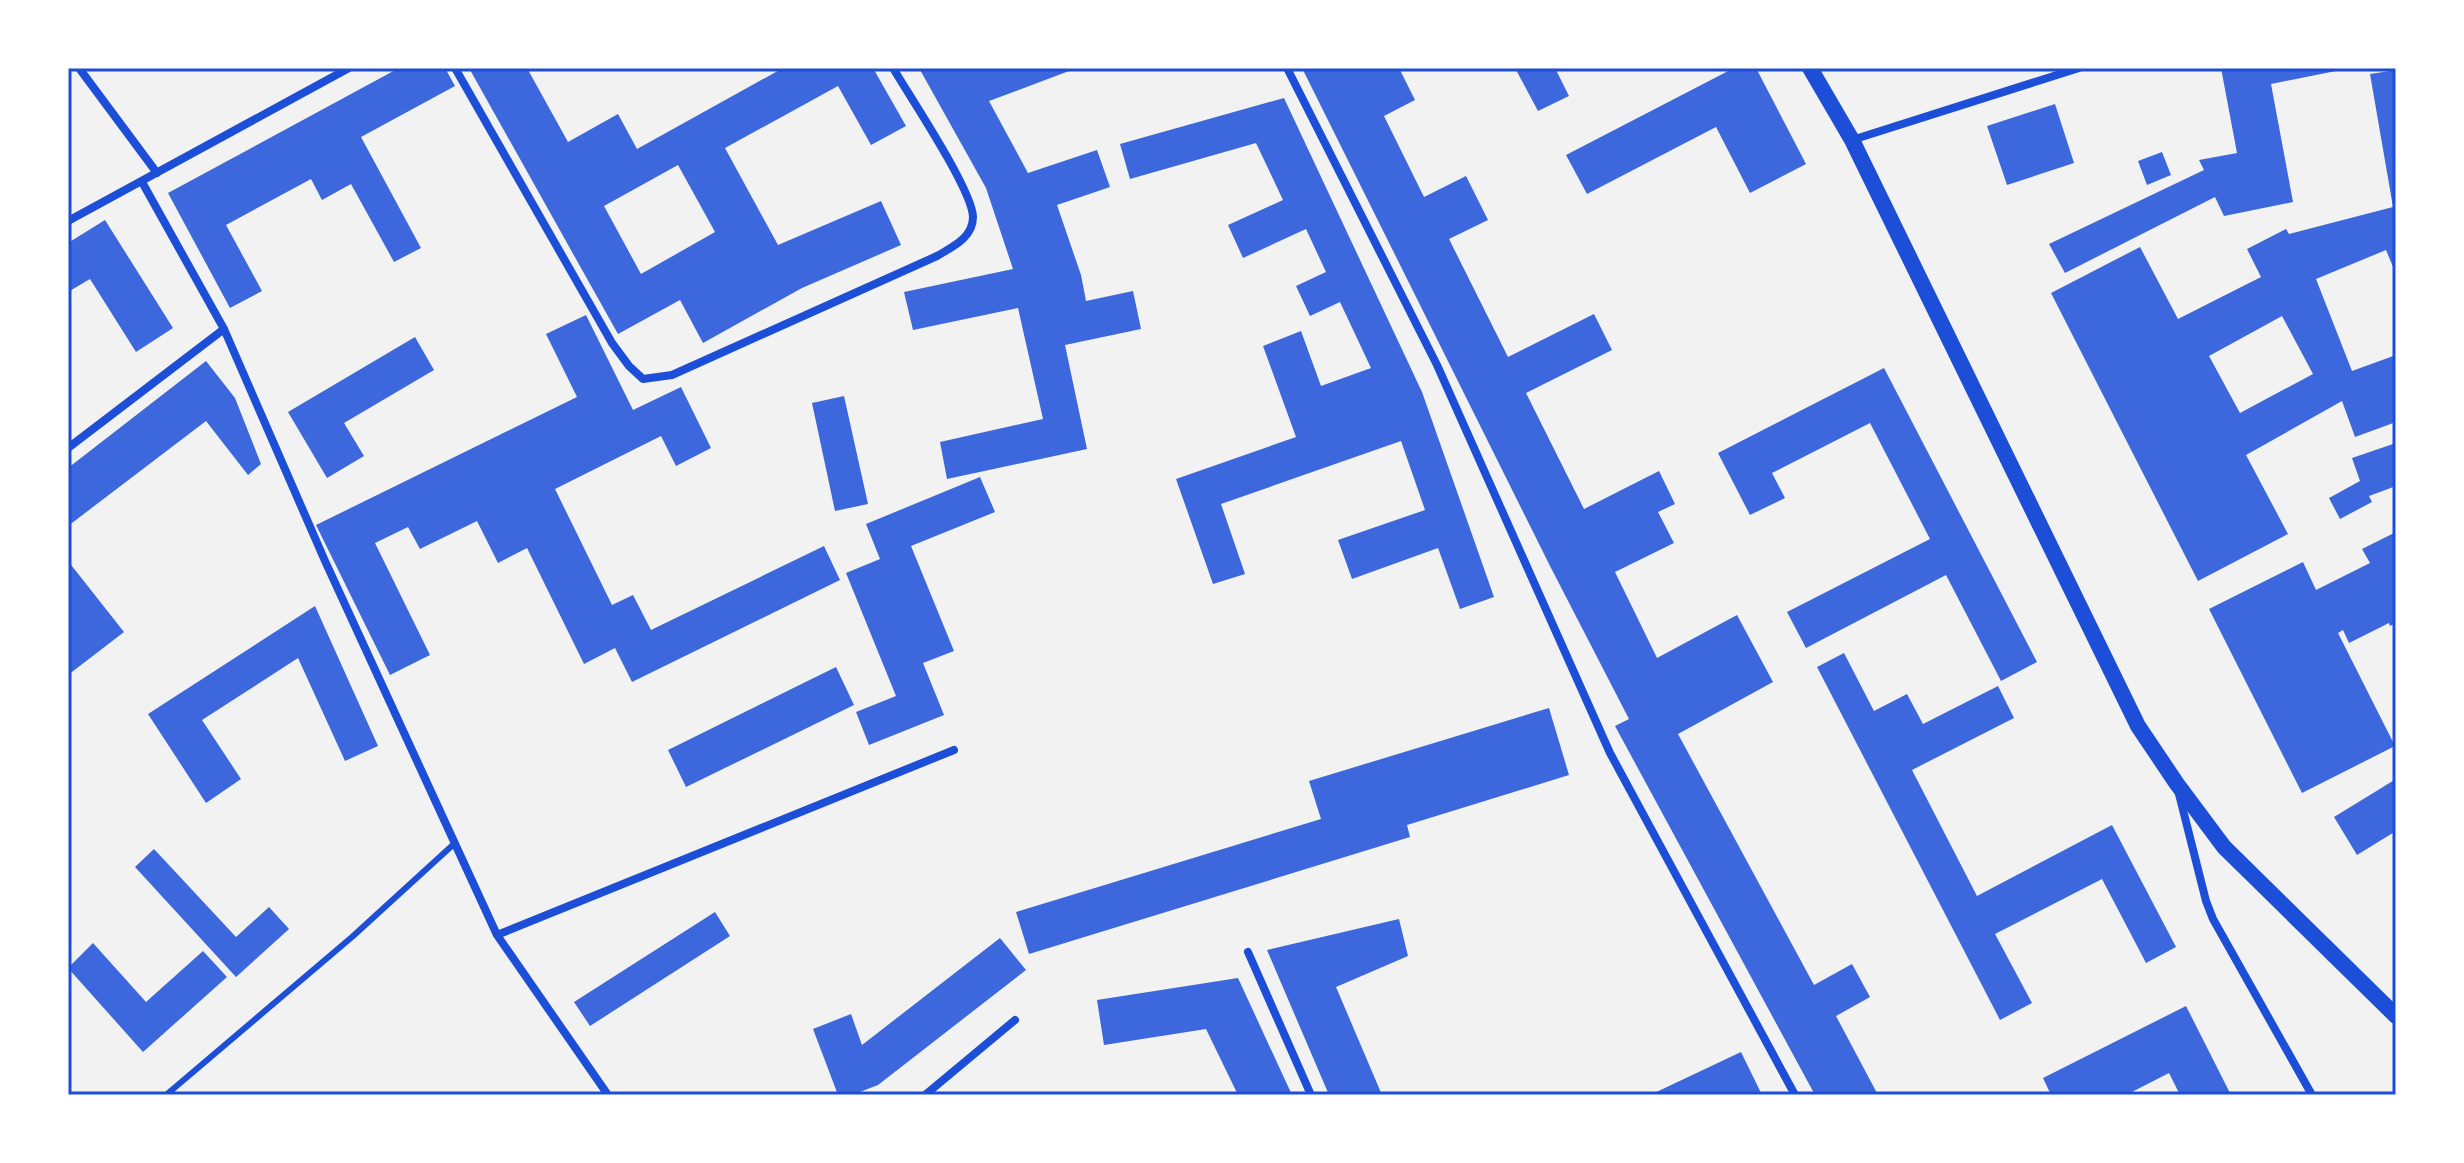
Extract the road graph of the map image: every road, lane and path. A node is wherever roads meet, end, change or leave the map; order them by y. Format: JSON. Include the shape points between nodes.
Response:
{"nodes":[{"id":1,"x":79,"y":68,"type":"edge"},
{"id":2,"x":349,"y":68,"type":"edge"},
{"id":3,"x":455,"y":68,"type":"edge"},
{"id":4,"x":893,"y":68,"type":"edge"},
{"id":5,"x":1287,"y":68,"type":"edge"},
{"id":6,"x":1810,"y":68,"type":"edge"},
{"id":7,"x":2079,"y":68,"type":"edge"},
{"id":8,"x":1852,"y":140,"type":"junction"},
{"id":9,"x":157,"y":173,"type":"junction"},
{"id":10,"x":142,"y":182,"type":"junction"},
{"id":11,"x":68,"y":221,"type":"edge"},
{"id":12,"x":224,"y":329,"type":"junction"},
{"id":13,"x":68,"y":448,"type":"edge"},
{"id":14,"x":954,"y":750,"type":"dead end"},
{"id":15,"x":2177,"y":784,"type":"junction"},
{"id":16,"x":455,"y":843,"type":"junction"},
{"id":17,"x":497,"y":935,"type":"junction"},
{"id":18,"x":1248,"y":952,"type":"dead end"},
{"id":19,"x":2396,"y":1016,"type":"edge"},
{"id":20,"x":1015,"y":1020,"type":"dead end"},
{"id":21,"x":166,"y":1095,"type":"edge"},
{"id":22,"x":608,"y":1095,"type":"edge"},
{"id":23,"x":925,"y":1095,"type":"edge"},
{"id":24,"x":1311,"y":1095,"type":"edge"},
{"id":25,"x":1795,"y":1095,"type":"edge"},
{"id":26,"x":2312,"y":1095,"type":"edge"}],
"edges":[{"from":1,"to":9,"type":"street"},
{"from":2,"to":9,"type":"street"},
{"from":3,"to":4,"type":"street","via":[[612,343],[643,379],[672,375],[965,239],[973,219],[967,194]]},
{"from":5,"to":25,"type":"street","via":[[1437,365],[1610,753]]},
{"from":6,"to":8,"type":"main road"},
{"from":7,"to":8,"type":"street"},
{"from":8,"to":15,"type":"main road","via":[[2138,726]]},
{"from":9,"to":10,"type":"street"},
{"from":10,"to":11,"type":"street"},
{"from":10,"to":12,"type":"street"},
{"from":12,"to":13,"type":"street"},
{"from":12,"to":16,"type":"street"},
{"from":14,"to":17,"type":"street"},
{"from":15,"to":19,"type":"main road","via":[[2224,847]]},
{"from":15,"to":26,"type":"street","via":[[2213,919]]},
{"from":16,"to":17,"type":"street"},
{"from":16,"to":21,"type":"lane"},
{"from":17,"to":22,"type":"street"},
{"from":18,"to":24,"type":"street"},
{"from":20,"to":23,"type":"street"}]}
